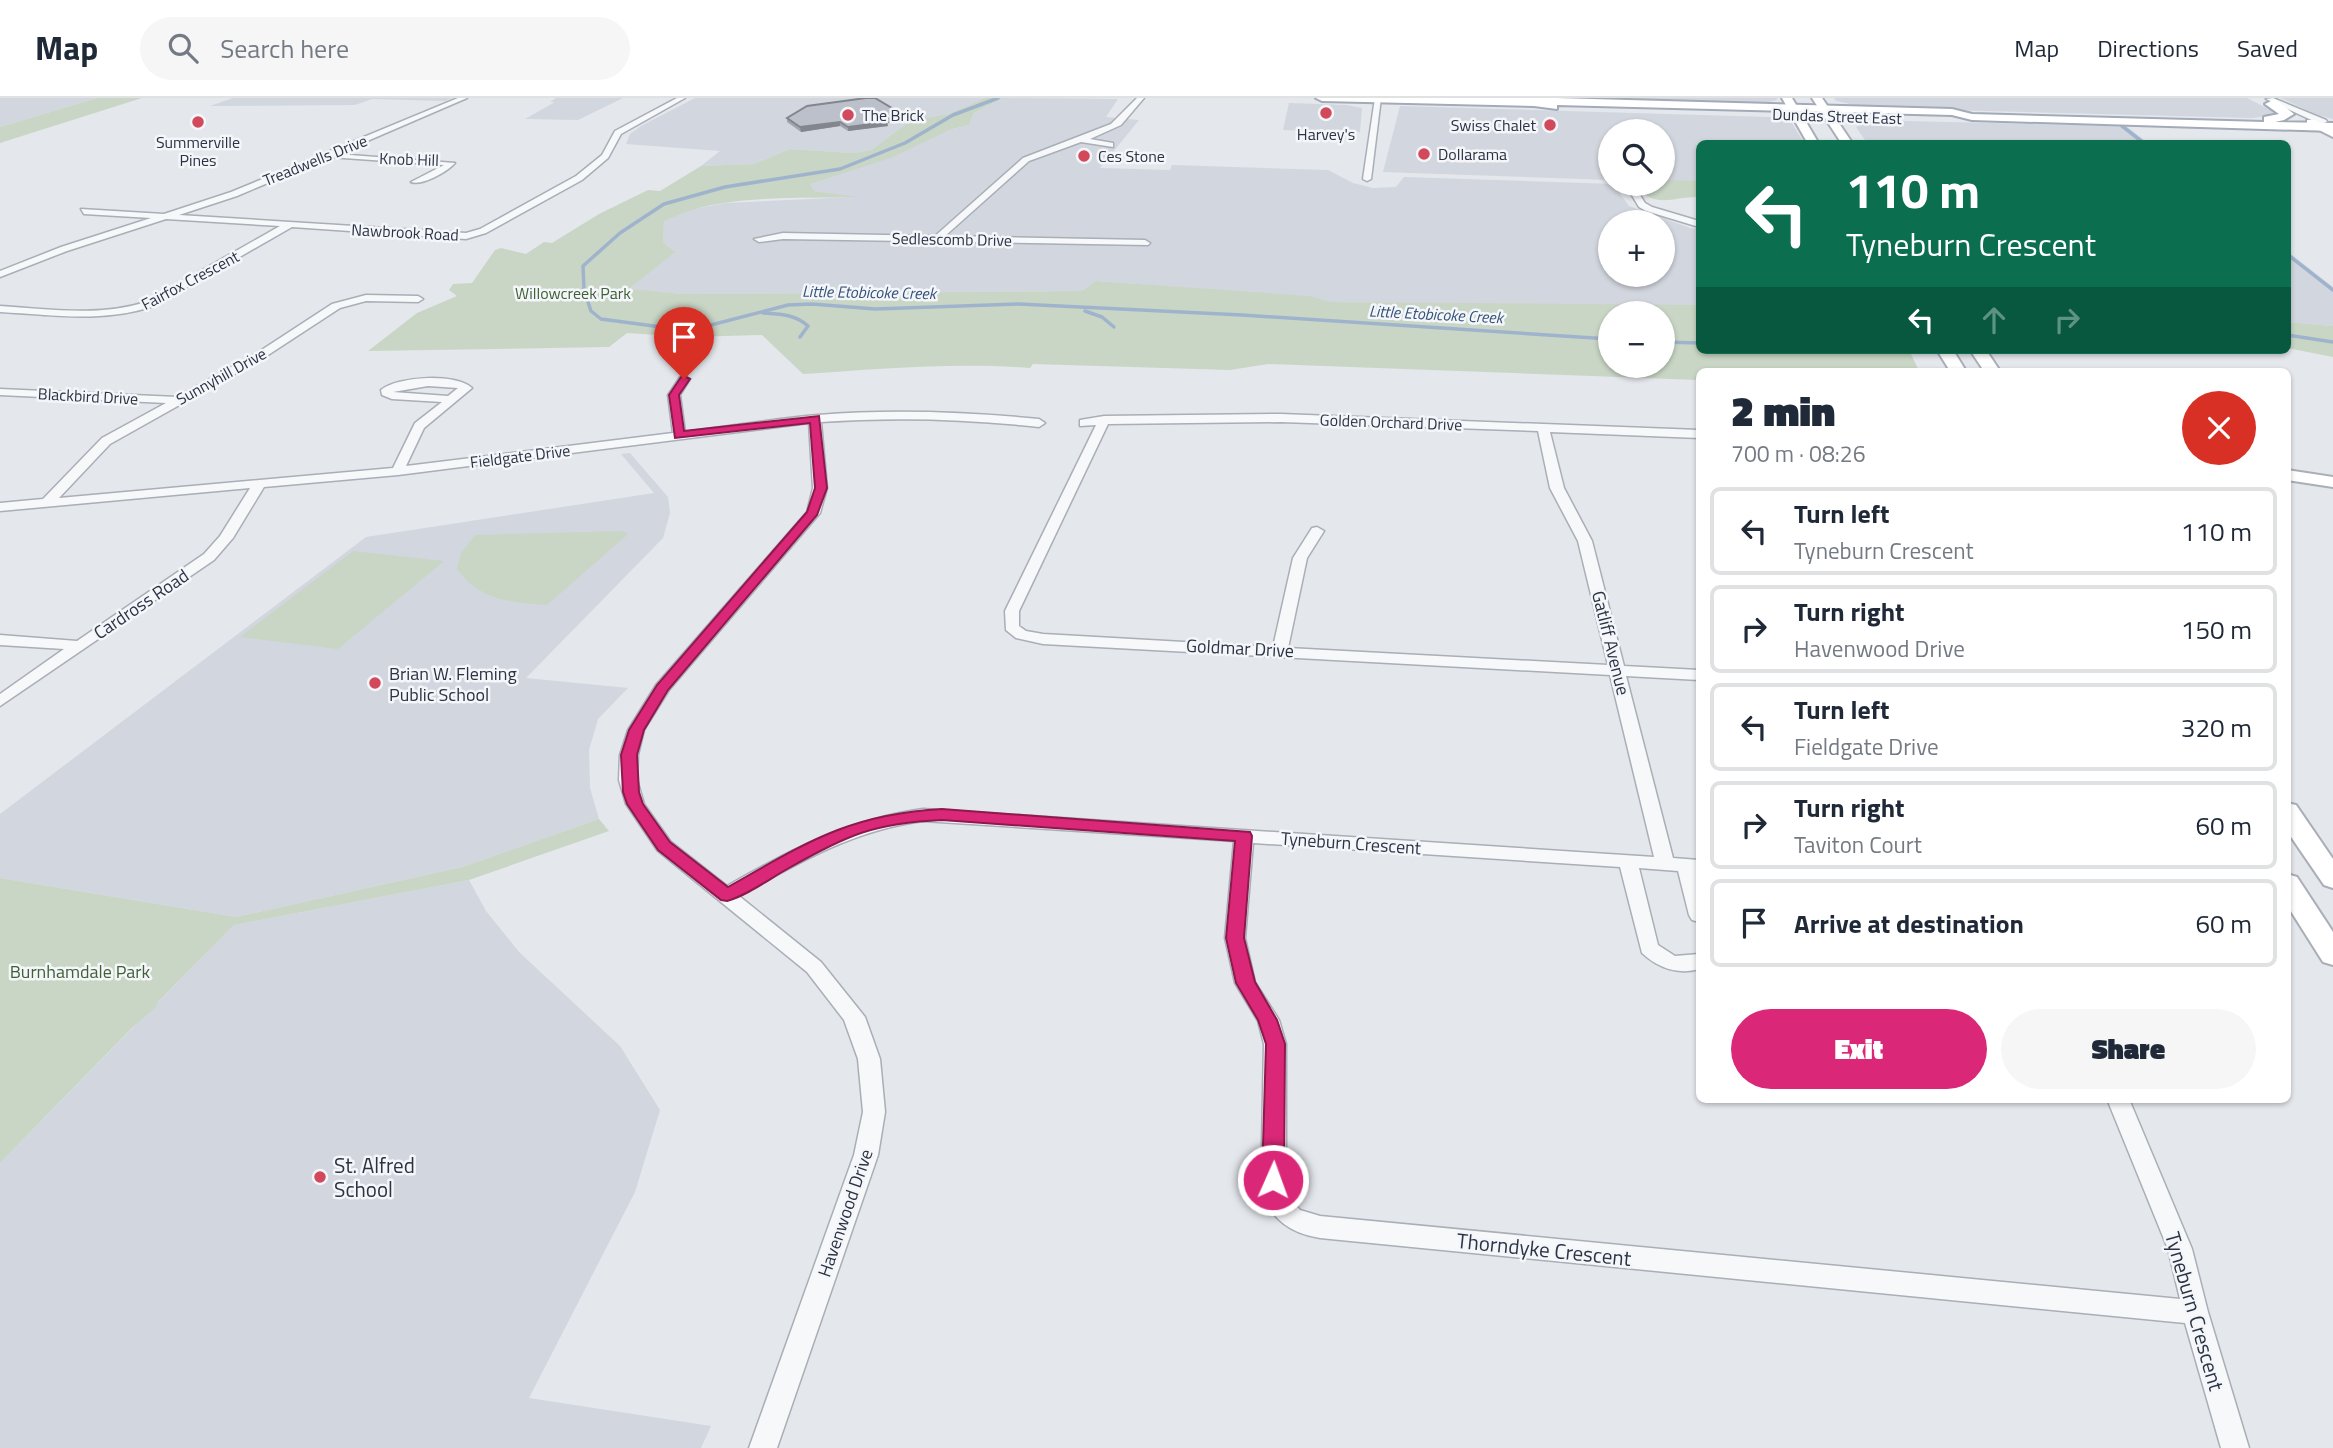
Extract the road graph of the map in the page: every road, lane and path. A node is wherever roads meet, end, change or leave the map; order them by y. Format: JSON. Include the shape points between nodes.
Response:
{"nodes":[{"id":1,"x":464,"y":98,"type":"edge"},
{"id":2,"x":682,"y":98,"type":"edge"},
{"id":3,"x":1141,"y":98,"type":"edge"},
{"id":4,"x":1322,"y":98,"type":"edge"},
{"id":5,"x":1417,"y":98,"type":"edge"},
{"id":6,"x":1378,"y":99,"type":"edge"},
{"id":7,"x":2271,"y":100,"type":"edge"},
{"id":8,"x":1471,"y":102,"type":"junction"},
{"id":9,"x":1822,"y":106,"type":"edge"},
{"id":10,"x":1793,"y":108,"type":"edge"},
{"id":11,"x":1762,"y":110,"type":"junction"},
{"id":12,"x":1868,"y":113,"type":"junction"},
{"id":13,"x":2242,"y":120,"type":"junction"},
{"id":14,"x":2168,"y":121,"type":"junction"},
{"id":15,"x":2326,"y":125,"type":"edge"},
{"id":16,"x":1836,"y":127,"type":"junction"},
{"id":17,"x":2333,"y":134,"type":"edge"},
{"id":18,"x":1080,"y":139,"type":"junction"},
{"id":19,"x":1812,"y":140,"type":"edge"},
{"id":20,"x":1845,"y":140,"type":"edge"},
{"id":21,"x":1110,"y":145,"type":"dead end"},
{"id":22,"x":325,"y":156,"type":"junction"},
{"id":23,"x":1367,"y":179,"type":"dead end"},
{"id":24,"x":415,"y":182,"type":"dead end"},
{"id":25,"x":1636,"y":196,"type":"edge"},
{"id":26,"x":83,"y":211,"type":"dead end"},
{"id":27,"x":164,"y":216,"type":"junction"},
{"id":28,"x":1696,"y":223,"type":"edge"},
{"id":29,"x":289,"y":225,"type":"junction"},
{"id":30,"x":759,"y":239,"type":"dead end"},
{"id":31,"x":937,"y":239,"type":"junction"},
{"id":32,"x":1145,"y":243,"type":"dead end"},
{"id":33,"x":0,"y":274,"type":"edge"},
{"id":34,"x":418,"y":299,"type":"dead end"},
{"id":35,"x":0,"y":309,"type":"edge"},
{"id":36,"x":684,"y":379,"type":"dead end"},
{"id":37,"x":0,"y":392,"type":"edge"},
{"id":38,"x":176,"y":400,"type":"junction"},
{"id":39,"x":449,"y":400,"type":"junction"},
{"id":40,"x":815,"y":419,"type":"junction"},
{"id":41,"x":1104,"y":420,"type":"junction"},
{"id":42,"x":1039,"y":423,"type":"dead end"},
{"id":43,"x":1084,"y":423,"type":"dead end"},
{"id":44,"x":1543,"y":429,"type":"junction"},
{"id":45,"x":1696,"y":434,"type":"edge"},
{"id":46,"x":679,"y":435,"type":"junction"},
{"id":47,"x":398,"y":471,"type":"junction"},
{"id":48,"x":2291,"y":476,"type":"edge"},
{"id":49,"x":2333,"y":482,"type":"edge"},
{"id":50,"x":259,"y":484,"type":"junction"},
{"id":51,"x":47,"y":503,"type":"junction"},
{"id":52,"x":0,"y":507,"type":"edge"},
{"id":53,"x":1317,"y":531,"type":"dead end"},
{"id":54,"x":0,"y":640,"type":"edge"},
{"id":55,"x":80,"y":646,"type":"junction"},
{"id":56,"x":1280,"y":650,"type":"junction"},
{"id":57,"x":1617,"y":669,"type":"junction"},
{"id":58,"x":1696,"y":675,"type":"edge"},
{"id":59,"x":0,"y":701,"type":"edge"},
{"id":60,"x":2291,"y":817,"type":"edge"},
{"id":61,"x":1244,"y":836,"type":"junction"},
{"id":62,"x":1628,"y":861,"type":"junction"},
{"id":63,"x":1665,"y":863,"type":"junction"},
{"id":64,"x":1693,"y":865,"type":"edge"},
{"id":65,"x":2333,"y":879,"type":"edge"},
{"id":66,"x":2291,"y":889,"type":"edge"},
{"id":67,"x":1696,"y":890,"type":"edge"},
{"id":68,"x":727,"y":895,"type":"junction"},
{"id":69,"x":2333,"y":955,"type":"edge"},
{"id":70,"x":1696,"y":962,"type":"edge"},
{"id":71,"x":2120,"y":1103,"type":"edge"},
{"id":72,"x":2195,"y":1312,"type":"junction"},
{"id":73,"x":763,"y":1448,"type":"edge"},
{"id":74,"x":2235,"y":1448,"type":"edge"}],
"edges":[{"from":1,"to":22,"type":"street","name":"Treadwells Drive"},
{"from":2,"to":29,"type":"street","name":"Nawbrook Road","via":[[618,133],[605,156],[579,178],[474,234],[458,237]]},
{"from":3,"to":18,"type":"street","via":[[1120,122]]},
{"from":4,"to":6,"type":"main road","name":"Dundas Street East"},
{"from":5,"to":8,"type":"main road","name":"Dundas Street East"},
{"from":6,"to":8,"type":"main road","name":"Dundas Street East"},
{"from":6,"to":23,"type":"street"},
{"from":7,"to":13,"type":"main road","via":[[2287,116]]},
{"from":7,"to":15,"type":"street"},
{"from":8,"to":11,"type":"main road","name":"Dundas Street East"},
{"from":9,"to":10,"type":"main road","name":"Dundas Street East"},
{"from":9,"to":12,"type":"main road","name":"Dundas Street East"},
{"from":9,"to":16,"type":"main road"},
{"from":10,"to":11,"type":"main road"},
{"from":10,"to":11,"type":"main road"},
{"from":10,"to":19,"type":"main road"},
{"from":12,"to":14,"type":"main road","name":"Dundas Street East","via":[[1961,119]]},
{"from":12,"to":16,"type":"main road"},
{"from":13,"to":14,"type":"main road","name":"Dundas Street East"},
{"from":13,"to":15,"type":"main road","name":"Dundas Street East"},
{"from":14,"to":15,"type":"main road","name":"Dundas Street East"},
{"from":15,"to":17,"type":"main road"},
{"from":16,"to":20,"type":"main road"},
{"from":18,"to":21,"type":"street"},
{"from":18,"to":31,"type":"street","via":[[1035,153]]},
{"from":22,"to":24,"type":"street","name":"Knob Hill","via":[[450,163]]},
{"from":22,"to":27,"type":"street","name":"Treadwells Drive","via":[[234,194]]},
{"from":25,"to":28,"type":"street","via":[[1649,209]]},
{"from":26,"to":27,"type":"street","name":"Nawbrook Road"},
{"from":27,"to":29,"type":"street","name":"Nawbrook Road"},
{"from":27,"to":33,"type":"street"},
{"from":29,"to":35,"type":"street","name":"Fairfox Crescent","via":[[142,307],[105,314]]},
{"from":30,"to":31,"type":"street","name":"Sedlescomb Drive"},
{"from":31,"to":32,"type":"street","name":"Sedlescomb Drive"},
{"from":34,"to":38,"type":"street","name":"Sunnyhill Drive","via":[[370,298],[340,304],[261,355]]},
{"from":36,"to":46,"type":"street","via":[[674,395]]},
{"from":37,"to":38,"type":"street","name":"Blackbird Drive"},
{"from":38,"to":51,"type":"street","name":"Sunnyhill Drive","via":[[106,441]]},
{"from":39,"to":39,"type":"street","via":[[466,387],[407,384],[386,393]]},
{"from":39,"to":47,"type":"street","via":[[413,434]]},
{"from":40,"to":42,"type":"street","name":"Fieldgate Drive","via":[[903,413]]},
{"from":40,"to":46,"type":"street","name":"Fieldgate Drive"},
{"from":40,"to":68,"type":"street","name":"Havenwood Drive","via":[[821,488],[813,513],[662,688],[636,730],[629,755],[631,792],[650,826],[664,846]]},
{"from":41,"to":43,"type":"street","name":"Golden Orchard Drive"},
{"from":41,"to":44,"type":"street","name":"Golden Orchard Drive","via":[[1293,418]]},
{"from":41,"to":56,"type":"street","name":"Goldmar Drive","via":[[1013,611],[1011,627],[1021,635],[1042,639]]},
{"from":44,"to":45,"type":"street","name":"Golden Orchard Drive"},
{"from":44,"to":57,"type":"street","name":"Gatliff Avenue","via":[[1557,488],[1585,541]]},
{"from":46,"to":47,"type":"street","name":"Fieldgate Drive"},
{"from":47,"to":50,"type":"street","name":"Fieldgate Drive"},
{"from":48,"to":49,"type":"main road"},
{"from":50,"to":51,"type":"street","name":"Fieldgate Drive"},
{"from":50,"to":55,"type":"street","name":"Cardross Road","via":[[209,557]]},
{"from":51,"to":52,"type":"street","name":"Fieldgate Drive"},
{"from":53,"to":56,"type":"street","via":[[1300,558]]},
{"from":54,"to":55,"type":"street"},
{"from":55,"to":59,"type":"street","name":"Cardross Road"},
{"from":56,"to":57,"type":"street","name":"Goldmar Drive"},
{"from":57,"to":58,"type":"street","name":"Goldmar Drive"},
{"from":57,"to":63,"type":"street","name":"Gatliff Avenue"},
{"from":60,"to":65,"type":"main road"},
{"from":61,"to":62,"type":"street","name":"Tyneburn Crescent"},
{"from":61,"to":68,"type":"street","name":"Tyneburn Crescent","via":[[904,816],[830,837]]},
{"from":61,"to":72,"type":"street","name":"Thorndyke Crescent","via":[[1235,938],[1245,983],[1268,1020],[1275,1044],[1273,1193],[1284,1212],[1297,1221]]},
{"from":62,"to":63,"type":"street","name":"Tyneburn Crescent"},
{"from":62,"to":70,"type":"street","via":[[1649,948],[1669,962]]},
{"from":63,"to":64,"type":"street","name":"Tyneburn Crescent"},
{"from":64,"to":67,"type":"street"},
{"from":66,"to":69,"type":"main road"},
{"from":68,"to":73,"type":"street","name":"Havenwood Drive","via":[[814,967],[853,1017],[869,1059],[874,1112],[866,1155]]},
{"from":71,"to":72,"type":"street","name":"Tyneburn Crescent","via":[[2180,1249]]},
{"from":72,"to":74,"type":"street","name":"Tyneburn Crescent"}]}
